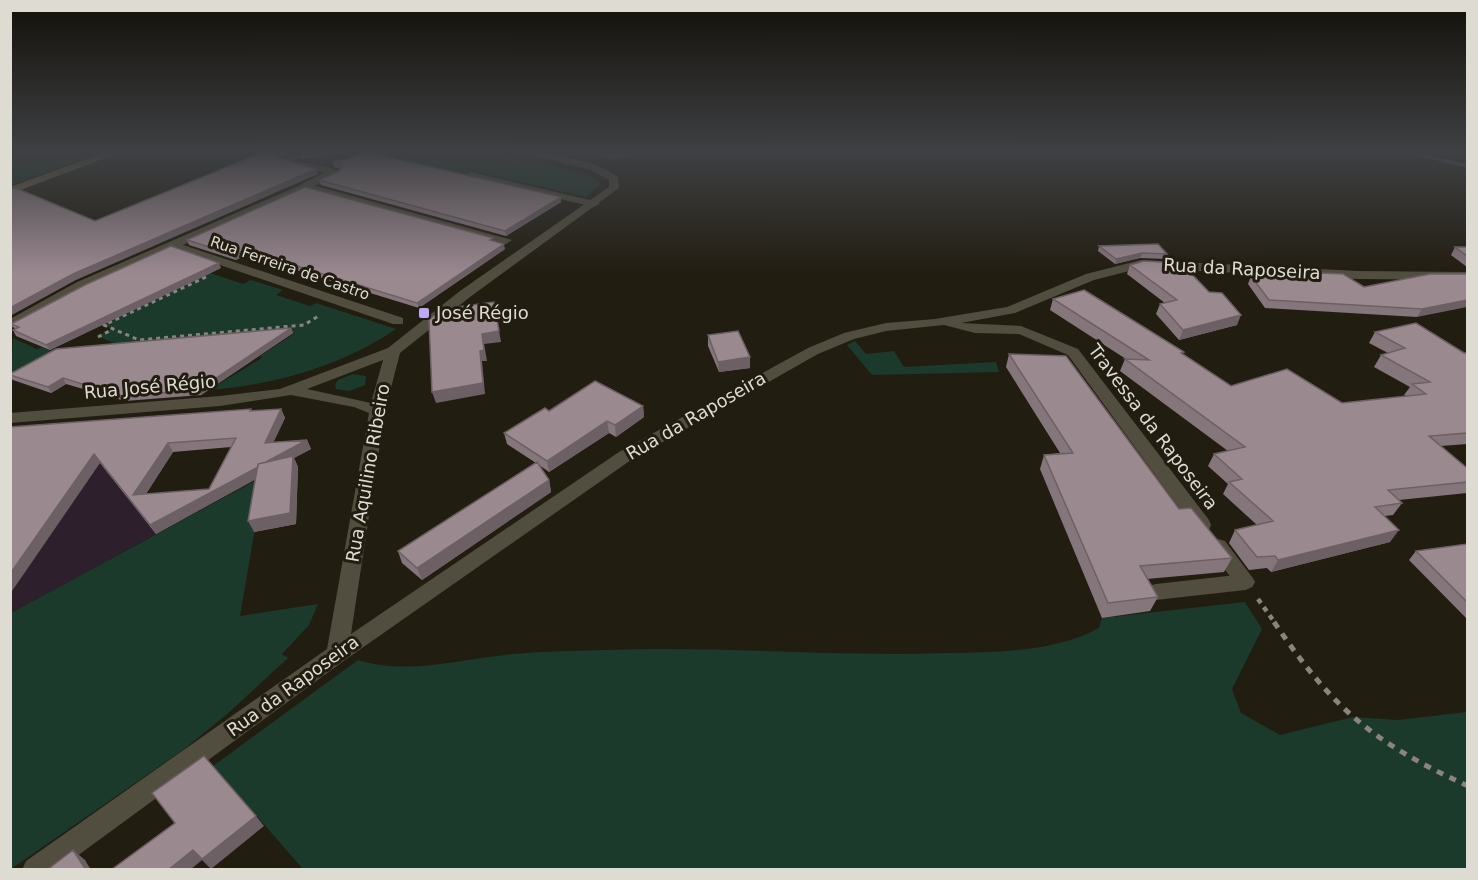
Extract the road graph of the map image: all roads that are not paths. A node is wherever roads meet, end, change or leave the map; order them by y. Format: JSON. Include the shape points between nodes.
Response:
{"nodes":[{"id":1,"x":291,"y":192,"type":"edge"},
{"id":2,"x":328,"y":192,"type":"edge"},
{"id":3,"x":542,"y":192,"type":"edge"},
{"id":4,"x":609,"y":192,"type":"edge"},
{"id":5,"x":594,"y":204,"type":"junction"},
{"id":6,"x":506,"y":240,"type":"edge"},
{"id":7,"x":172,"y":245,"type":"junction"},
{"id":8,"x":1467,"y":276,"type":"edge"},
{"id":9,"x":398,"y":321,"type":"dead end"},
{"id":10,"x":935,"y":323,"type":"junction"},
{"id":11,"x":10,"y":326,"type":"edge"},
{"id":12,"x":393,"y":351,"type":"junction"},
{"id":13,"x":291,"y":391,"type":"junction"},
{"id":14,"x":377,"y":411,"type":"junction"},
{"id":15,"x":10,"y":418,"type":"edge"},
{"id":16,"x":1156,"y":592,"type":"edge"},
{"id":17,"x":337,"y":654,"type":"junction"},
{"id":18,"x":35,"y":870,"type":"edge"}],
"edges":[{"from":1,"to":7,"type":"street"},
{"from":2,"to":6,"type":"street"},
{"from":3,"to":5,"type":"street"},
{"from":4,"to":5,"type":"street"},
{"from":5,"to":12,"type":"street","via":[[465,294]]},
{"from":7,"to":9,"type":"street","name":"Rua Ferreira de Castro"},
{"from":7,"to":11,"type":"street","via":[[69,291]]},
{"from":8,"to":10,"type":"street","name":"Rua da Raposeira","via":[[1358,275],[1141,264],[1090,277],[1010,310]]},
{"from":10,"to":16,"type":"street","name":"Travessa da Raposeira","via":[[1021,330],[1073,352],[1245,582]]},
{"from":10,"to":17,"type":"street","name":"Rua da Raposeira","via":[[858,333],[813,351],[625,456]]},
{"from":12,"to":13,"type":"street","name":"Rua José Régio"},
{"from":12,"to":14,"type":"street","name":"Rua Aquilino Ribeiro"},
{"from":13,"to":14,"type":"street","name":"Rua José Régio","via":[[358,403]]},
{"from":13,"to":15,"type":"street","name":"Rua José Régio","via":[[220,401]]},
{"from":14,"to":17,"type":"street","name":"Rua Aquilino Ribeiro"},
{"from":17,"to":18,"type":"street","name":"Rua da Raposeira"}]}
